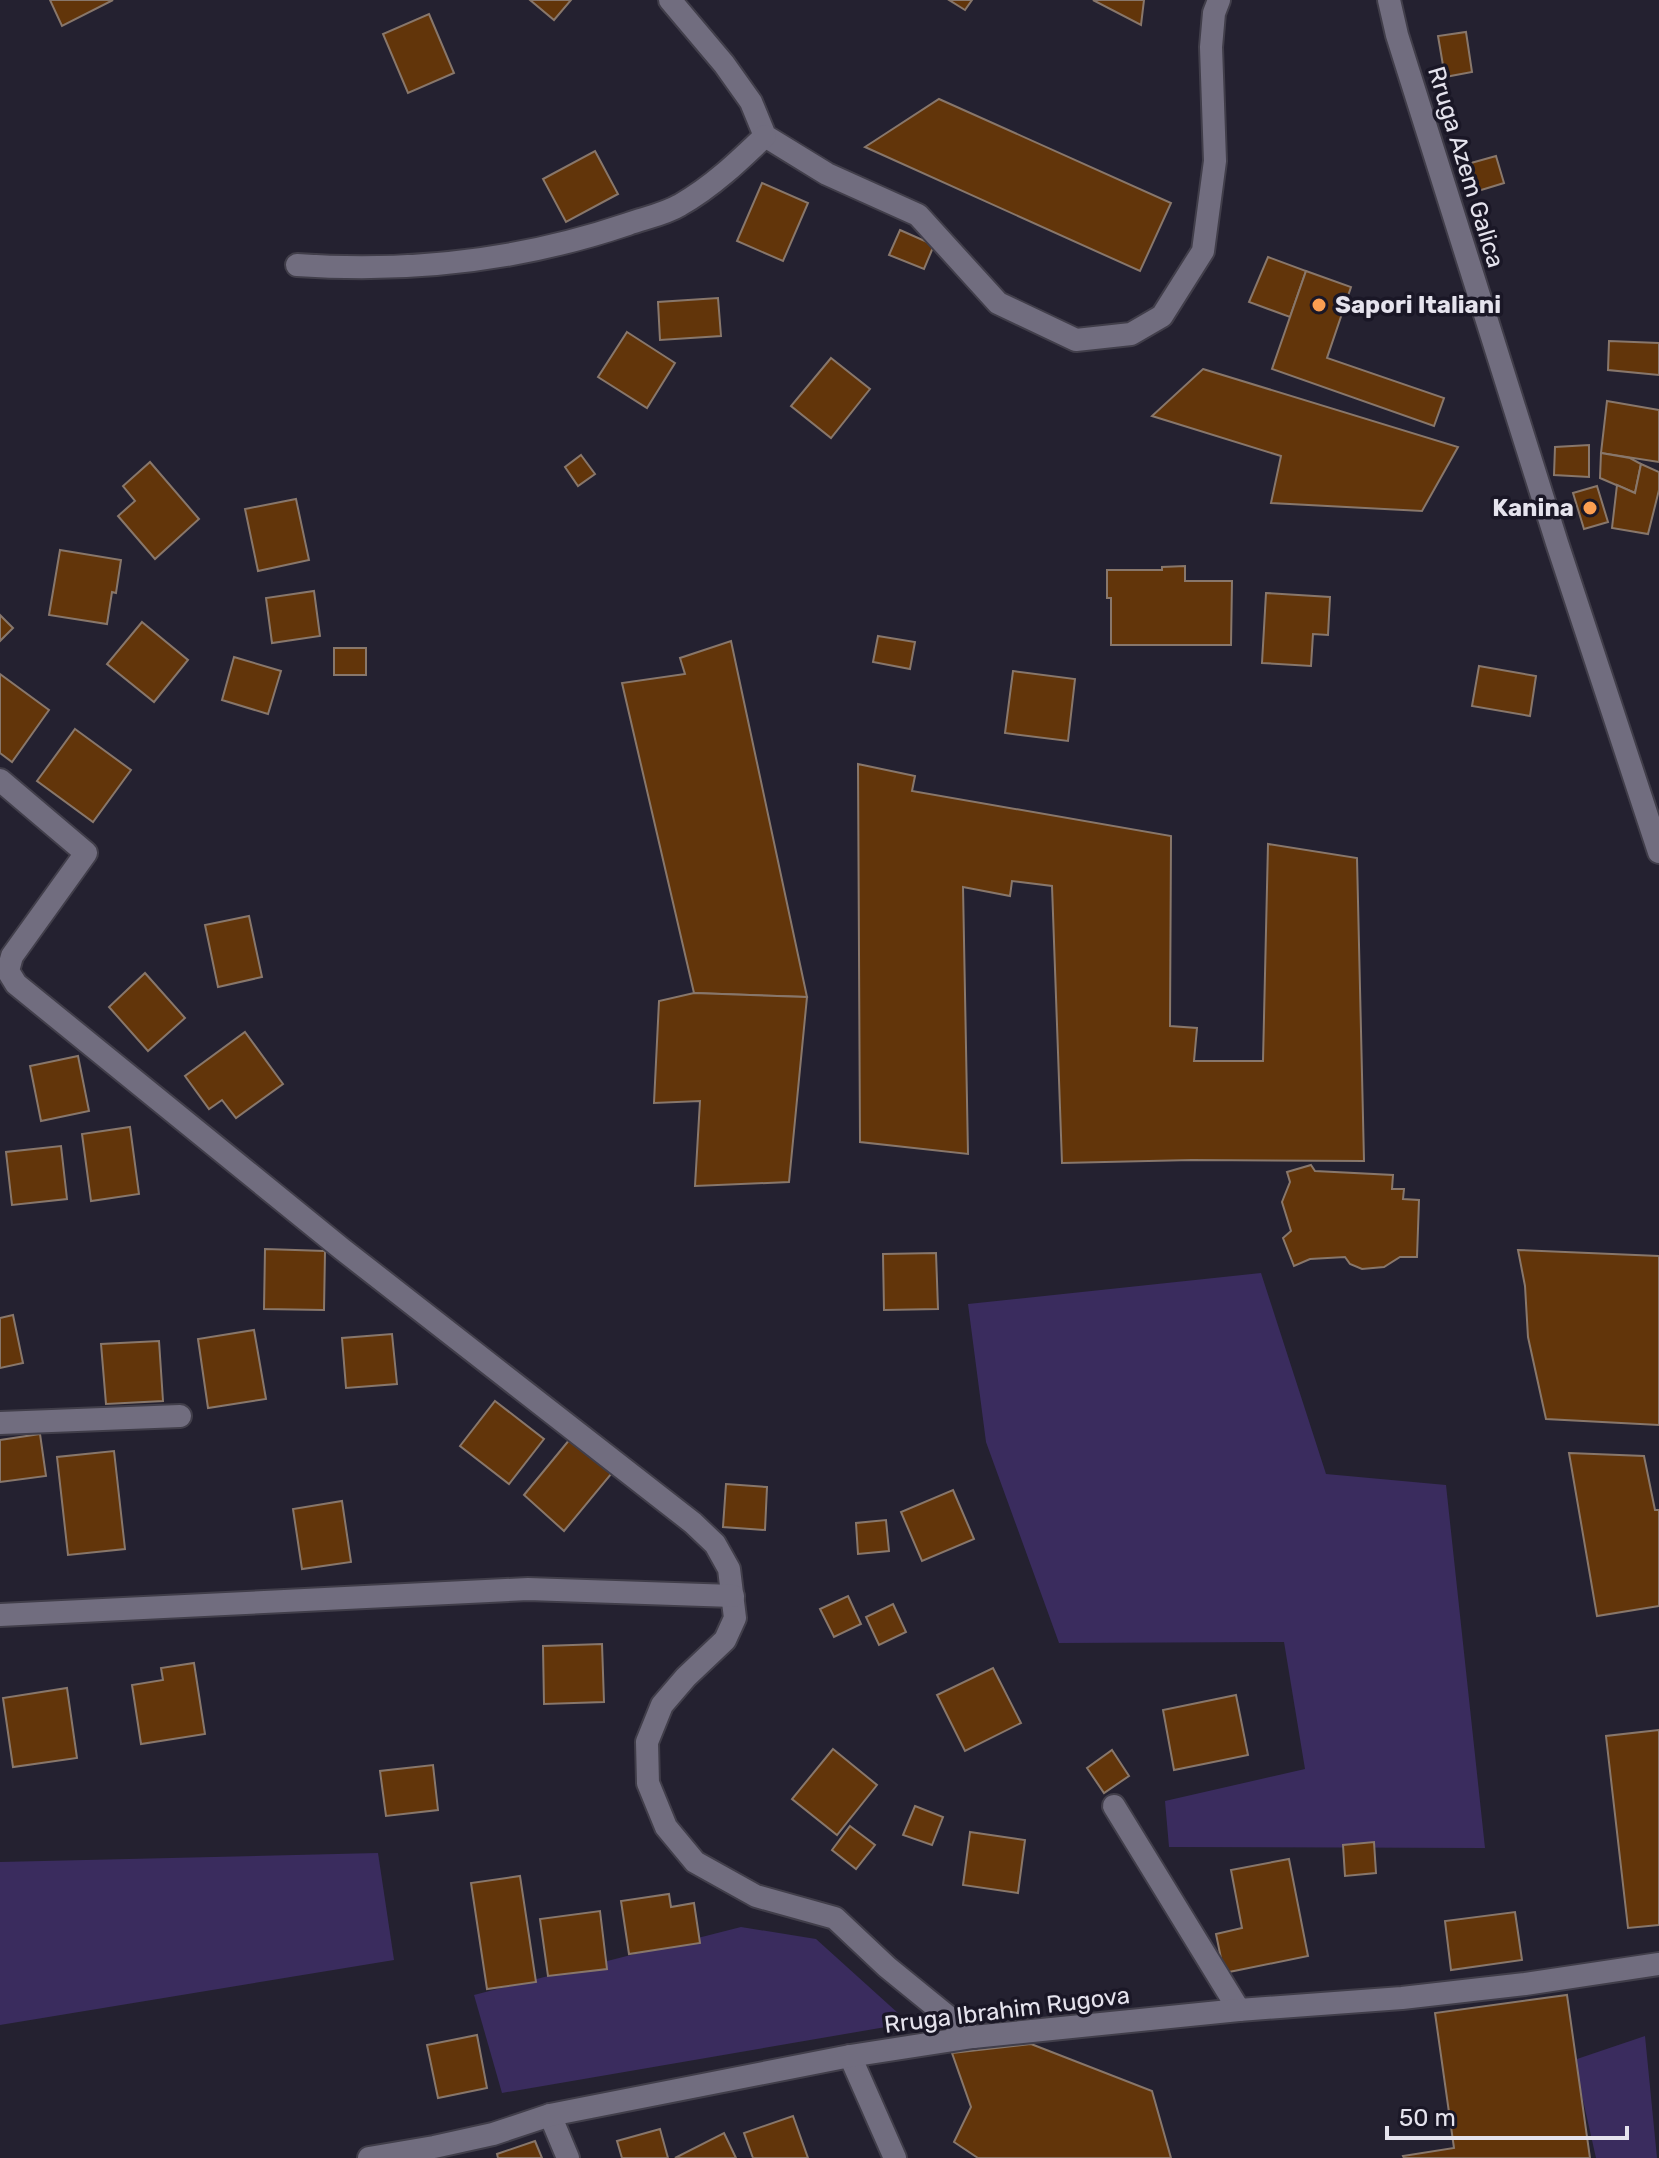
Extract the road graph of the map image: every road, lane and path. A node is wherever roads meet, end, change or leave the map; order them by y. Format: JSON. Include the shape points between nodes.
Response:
{"nodes":[{"id":1,"x":670,"y":0,"type":"edge"},
{"id":2,"x":1219,"y":0,"type":"edge"},
{"id":3,"x":1391,"y":1,"type":"edge"},
{"id":4,"x":765,"y":136,"type":"junction"},
{"id":5,"x":297,"y":265,"type":"dead end"},
{"id":6,"x":0,"y":780,"type":"edge"},
{"id":7,"x":1659,"y":852,"type":"edge"},
{"id":8,"x":180,"y":1416,"type":"dead end"},
{"id":9,"x":0,"y":1423,"type":"edge"},
{"id":10,"x":733,"y":1596,"type":"junction"},
{"id":11,"x":0,"y":1615,"type":"edge"},
{"id":12,"x":1114,"y":1806,"type":"dead end"},
{"id":13,"x":1659,"y":1964,"type":"edge"},
{"id":14,"x":1239,"y":2010,"type":"junction"},
{"id":15,"x":973,"y":2037,"type":"junction"},
{"id":16,"x":850,"y":2056,"type":"junction"},
{"id":17,"x":550,"y":2115,"type":"junction"},
{"id":18,"x":369,"y":2158,"type":"edge"},
{"id":19,"x":568,"y":2158,"type":"edge"},
{"id":20,"x":895,"y":2158,"type":"edge"}],
"edges":[{"from":1,"to":4,"type":"street","via":[[751,102]]},
{"from":2,"to":4,"type":"street","via":[[1211,47],[1215,161],[1203,251],[1162,316],[1131,334],[1076,340],[998,303],[918,215],[827,174]]},
{"from":3,"to":7,"type":"street","name":"Rruga Azem Galica","via":[[1397,35]]},
{"from":4,"to":5,"type":"street","via":[[679,206],[590,237],[505,256],[404,267]]},
{"from":6,"to":10,"type":"street","via":[[86,853],[12,956],[8,971],[16,984],[342,1249],[693,1523],[715,1544],[729,1569]]},
{"from":8,"to":9,"type":"street"},
{"from":10,"to":11,"type":"street","via":[[528,1589]]},
{"from":10,"to":15,"type":"street","via":[[735,1618],[725,1640],[662,1705],[647,1742],[648,1783],[666,1827],[695,1862],[756,1896],[835,1918]]},
{"from":12,"to":14,"type":"street"},
{"from":13,"to":14,"type":"street","name":"Rruga Ibrahim Rugova","via":[[1402,1998]]},
{"from":14,"to":15,"type":"street","name":"Rruga Ibrahim Rugova"},
{"from":15,"to":16,"type":"street","name":"Rruga Ibrahim Rugova"},
{"from":16,"to":17,"type":"street","name":"Rruga Ibrahim Rugova"},
{"from":16,"to":20,"type":"street"},
{"from":17,"to":18,"type":"street","name":"Rruga Ibrahim Rugova","via":[[493,2134]]},
{"from":17,"to":19,"type":"street"}]}
